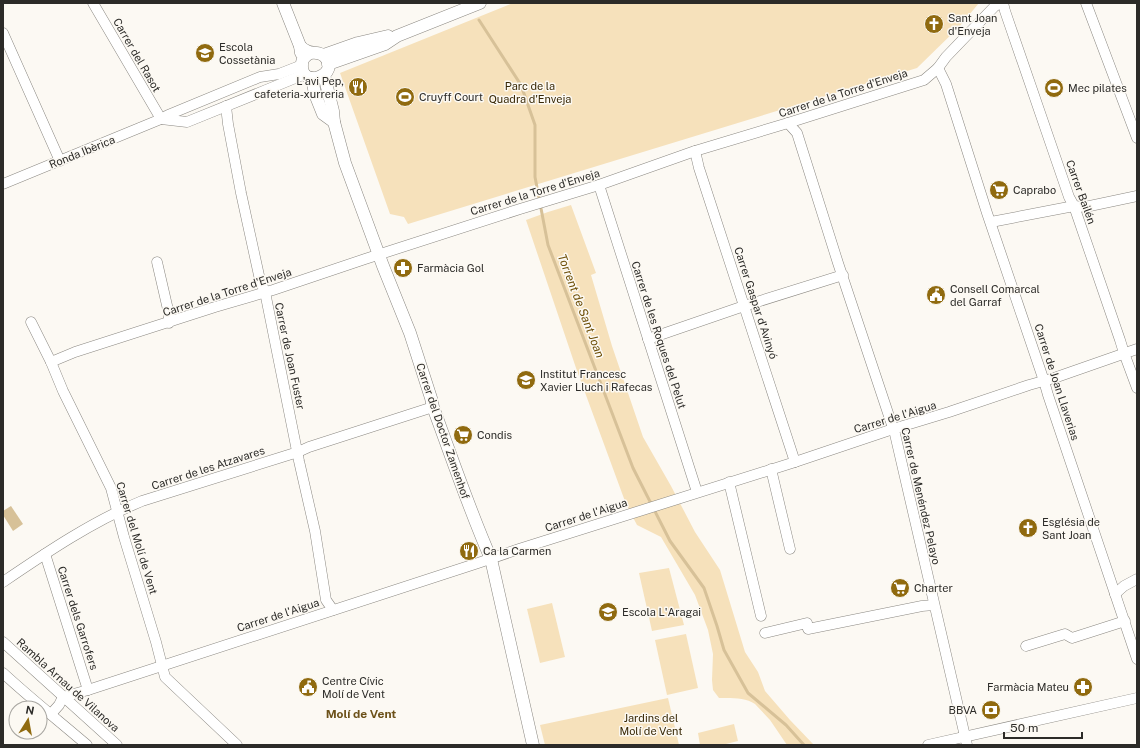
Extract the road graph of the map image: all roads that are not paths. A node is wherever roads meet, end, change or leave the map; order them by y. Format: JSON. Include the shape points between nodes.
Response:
{"nodes":[{"id":1,"x":93,"y":3,"type":"edge"},
{"id":2,"x":283,"y":3,"type":"edge"},
{"id":3,"x":480,"y":3,"type":"edge"},
{"id":4,"x":1002,"y":3,"type":"edge"},
{"id":5,"x":1086,"y":3,"type":"edge"},
{"id":6,"x":3,"y":33,"type":"edge"},
{"id":7,"x":314,"y":65,"type":"junction"},
{"id":8,"x":938,"y":68,"type":"junction"},
{"id":9,"x":226,"y":106,"type":"junction"},
{"id":10,"x":161,"y":119,"type":"junction"},
{"id":11,"x":788,"y":123,"type":"junction"},
{"id":12,"x":1137,"y":138,"type":"edge"},
{"id":13,"x":695,"y":151,"type":"junction"},
{"id":14,"x":60,"y":161,"type":"junction"},
{"id":15,"x":3,"y":184,"type":"edge"},
{"id":16,"x":599,"y":185,"type":"junction"},
{"id":17,"x":1137,"y":196,"type":"edge"},
{"id":18,"x":1074,"y":206,"type":"junction"},
{"id":19,"x":991,"y":222,"type":"junction"},
{"id":20,"x":379,"y":255,"type":"junction"},
{"id":21,"x":157,"y":262,"type":"dead end"},
{"id":22,"x":843,"y":275,"type":"junction"},
{"id":23,"x":265,"y":292,"type":"junction"},
{"id":24,"x":744,"y":306,"type":"junction"},
{"id":25,"x":31,"y":322,"type":"dead end"},
{"id":26,"x":169,"y":323,"type":"junction"},
{"id":27,"x":648,"y":339,"type":"junction"},
{"id":28,"x":1137,"y":348,"type":"edge"},
{"id":29,"x":1124,"y":354,"type":"junction"},
{"id":30,"x":51,"y":362,"type":"junction"},
{"id":31,"x":1044,"y":381,"type":"junction"},
{"id":32,"x":1137,"y":388,"type":"edge"},
{"id":33,"x":433,"y":407,"type":"junction"},
{"id":34,"x":893,"y":429,"type":"junction"},
{"id":35,"x":298,"y":452,"type":"junction"},
{"id":36,"x":795,"y":462,"type":"junction"},
{"id":37,"x":771,"y":469,"type":"junction"},
{"id":38,"x":729,"y":482,"type":"junction"},
{"id":39,"x":697,"y":492,"type":"junction"},
{"id":40,"x":117,"y":512,"type":"junction"},
{"id":41,"x":790,"y":549,"type":"dead end"},
{"id":42,"x":45,"y":554,"type":"junction"},
{"id":43,"x":491,"y":559,"type":"junction"},
{"id":44,"x":1137,"y":579,"type":"edge"},
{"id":45,"x":3,"y":582,"type":"edge"},
{"id":46,"x":1115,"y":594,"type":"junction"},
{"id":47,"x":934,"y":605,"type":"junction"},
{"id":48,"x":333,"y":610,"type":"junction"},
{"id":49,"x":761,"y":616,"type":"dead end"},
{"id":50,"x":1124,"y":621,"type":"junction"},
{"id":51,"x":765,"y":633,"type":"dead end"},
{"id":52,"x":3,"y":642,"type":"edge"},
{"id":53,"x":1026,"y":646,"type":"dead end"},
{"id":54,"x":1137,"y":659,"type":"edge"},
{"id":55,"x":162,"y":665,"type":"junction"},
{"id":56,"x":3,"y":673,"type":"edge"},
{"id":57,"x":88,"y":690,"type":"junction"},
{"id":58,"x":63,"y":697,"type":"junction"},
{"id":59,"x":1137,"y":698,"type":"edge"},
{"id":60,"x":51,"y":714,"type":"junction"},
{"id":61,"x":966,"y":741,"type":"edge"},
{"id":62,"x":87,"y":745,"type":"edge"},
{"id":63,"x":117,"y":745,"type":"edge"},
{"id":64,"x":238,"y":745,"type":"edge"},
{"id":65,"x":532,"y":745,"type":"edge"},
{"id":66,"x":928,"y":745,"type":"edge"}],
"edges":[{"from":1,"to":10,"type":"street","name":"Carrer del Rasot"},
{"from":2,"to":7,"type":"street","via":[[300,46]]},
{"from":3,"to":7,"type":"street","via":[[397,36],[385,44]]},
{"from":4,"to":8,"type":"street","name":"Carrer de la Torre d'Enveja","via":[[995,6]]},
{"from":4,"to":18,"type":"street","name":"Carrer Bailén"},
{"from":5,"to":12,"type":"street"},
{"from":6,"to":14,"type":"street"},
{"from":7,"to":9,"type":"street","name":"Ronda Ibèrica","via":[[266,90]]},
{"from":7,"to":10,"type":"street","name":"Ronda Ibèrica","via":[[260,77]]},
{"from":7,"to":20,"type":"street","name":"Carrer del Doctor Zamenhof","via":[[315,94],[322,114],[334,122],[345,163]]},
{"from":8,"to":11,"type":"street","name":"Carrer de la Torre d'Enveja","via":[[924,80]]},
{"from":8,"to":19,"type":"street","name":"Carrer de Joan Llaverias","via":[[946,84]]},
{"from":9,"to":10,"type":"street","name":"Ronda Ibèrica","via":[[187,122]]},
{"from":9,"to":23,"type":"street","name":"Carrer de Joan Fuster","via":[[228,124],[246,193],[260,280]]},
{"from":10,"to":14,"type":"street","name":"Ronda Ibèrica"},
{"from":11,"to":13,"type":"street","name":"Carrer de la Torre d'Enveja"},
{"from":11,"to":22,"type":"street","name":"Carrer de Menéndez Pelayo","via":[[797,133]]},
{"from":13,"to":16,"type":"street","name":"Carrer de la Torre d'Enveja"},
{"from":13,"to":24,"type":"street","name":"Carrer Gaspar d'Avinyó"},
{"from":14,"to":15,"type":"street","name":"Ronda Ibèrica"},
{"from":16,"to":20,"type":"street","name":"Carrer de la Torre d'Enveja"},
{"from":16,"to":27,"type":"street","name":"Carrer de les Roques del Pelut"},
{"from":17,"to":18,"type":"street","via":[[1085,207]]},
{"from":18,"to":19,"type":"street"},
{"from":18,"to":29,"type":"street","name":"Carrer Bailén"},
{"from":19,"to":31,"type":"street","name":"Carrer de Joan Llaverias"},
{"from":20,"to":23,"type":"street","name":"Carrer de la Torre d'Enveja"},
{"from":20,"to":33,"type":"street","name":"Carrer del Doctor Zamenhof","via":[[410,333]]},
{"from":21,"to":26,"type":"street"},
{"from":22,"to":24,"type":"street"},
{"from":22,"to":34,"type":"street","name":"Carrer de Menéndez Pelayo"},
{"from":23,"to":26,"type":"street","name":"Carrer de la Torre d'Enveja"},
{"from":23,"to":35,"type":"street","name":"Carrer de Joan Fuster"},
{"from":24,"to":27,"type":"street"},
{"from":24,"to":36,"type":"street","name":"Carrer Gaspar d'Avinyó"},
{"from":25,"to":30,"type":"street","name":"Carrer del Molí de Vent"},
{"from":26,"to":30,"type":"street","name":"Carrer de la Torre d'Enveja"},
{"from":27,"to":39,"type":"street","name":"Carrer de les Roques del Pelut"},
{"from":28,"to":29,"type":"street","name":"Carrer de l'Aigua"},
{"from":29,"to":31,"type":"street","name":"Carrer de l'Aigua"},
{"from":29,"to":32,"type":"street","name":"Carrer Bailén"},
{"from":30,"to":40,"type":"street","name":"Carrer del Molí de Vent","via":[[111,488]]},
{"from":31,"to":34,"type":"street","name":"Carrer de l'Aigua"},
{"from":31,"to":46,"type":"street","name":"Carrer de Joan Llaverias"},
{"from":33,"to":35,"type":"street","name":"Carrer de les Atzavares"},
{"from":33,"to":43,"type":"street","name":"Carrer del Doctor Zamenhof"},
{"from":34,"to":36,"type":"street","name":"Carrer de l'Aigua"},
{"from":34,"to":47,"type":"street","name":"Carrer de Menéndez Pelayo"},
{"from":35,"to":40,"type":"street","name":"Carrer de les Atzavares","via":[[142,501]]},
{"from":35,"to":48,"type":"street","name":"Carrer de Joan Fuster","via":[[315,531],[326,600]]},
{"from":36,"to":37,"type":"street","name":"Carrer de l'Aigua"},
{"from":37,"to":38,"type":"street","name":"Carrer de l'Aigua"},
{"from":37,"to":41,"type":"street"},
{"from":38,"to":39,"type":"street","name":"Carrer de l'Aigua"},
{"from":38,"to":49,"type":"street"},
{"from":39,"to":43,"type":"street","name":"Carrer de l'Aigua"},
{"from":40,"to":42,"type":"street","name":"Carrer de les Atzavares"},
{"from":40,"to":55,"type":"street","name":"Carrer del Molí de Vent"},
{"from":42,"to":45,"type":"street","name":"Carrer de les Atzavares"},
{"from":42,"to":57,"type":"street","name":"Carrer dels Garrofers"},
{"from":43,"to":48,"type":"street","name":"Carrer de l'Aigua"},
{"from":43,"to":65,"type":"street","name":"Carrer del Doctor Zamenhof"},
{"from":44,"to":46,"type":"street"},
{"from":46,"to":50,"type":"street","name":"Carrer de Joan Llaverias"},
{"from":47,"to":51,"type":"street","via":[[808,629],[807,623]]},
{"from":47,"to":61,"type":"street","name":"Carrer de Menéndez Pelayo"},
{"from":48,"to":55,"type":"street","name":"Carrer de l'Aigua"},
{"from":50,"to":53,"type":"street","via":[[1072,638],[1065,634]]},
{"from":50,"to":54,"type":"street","name":"Carrer de Joan Llaverias"},
{"from":52,"to":58,"type":"street","name":"Rambla Arnau de Vilanova"},
{"from":55,"to":57,"type":"street","name":"Carrer de l'Aigua"},
{"from":55,"to":64,"type":"street","name":"Carrer del Molí de Vent","via":[[165,677]]},
{"from":56,"to":60,"type":"street"},
{"from":57,"to":58,"type":"street","name":"Carrer de l'Aigua"},
{"from":58,"to":60,"type":"street"},
{"from":58,"to":63,"type":"street","name":"Rambla Arnau de Vilanova"},
{"from":59,"to":61,"type":"street"},
{"from":60,"to":62,"type":"street"},
{"from":61,"to":66,"type":"street"}]}
